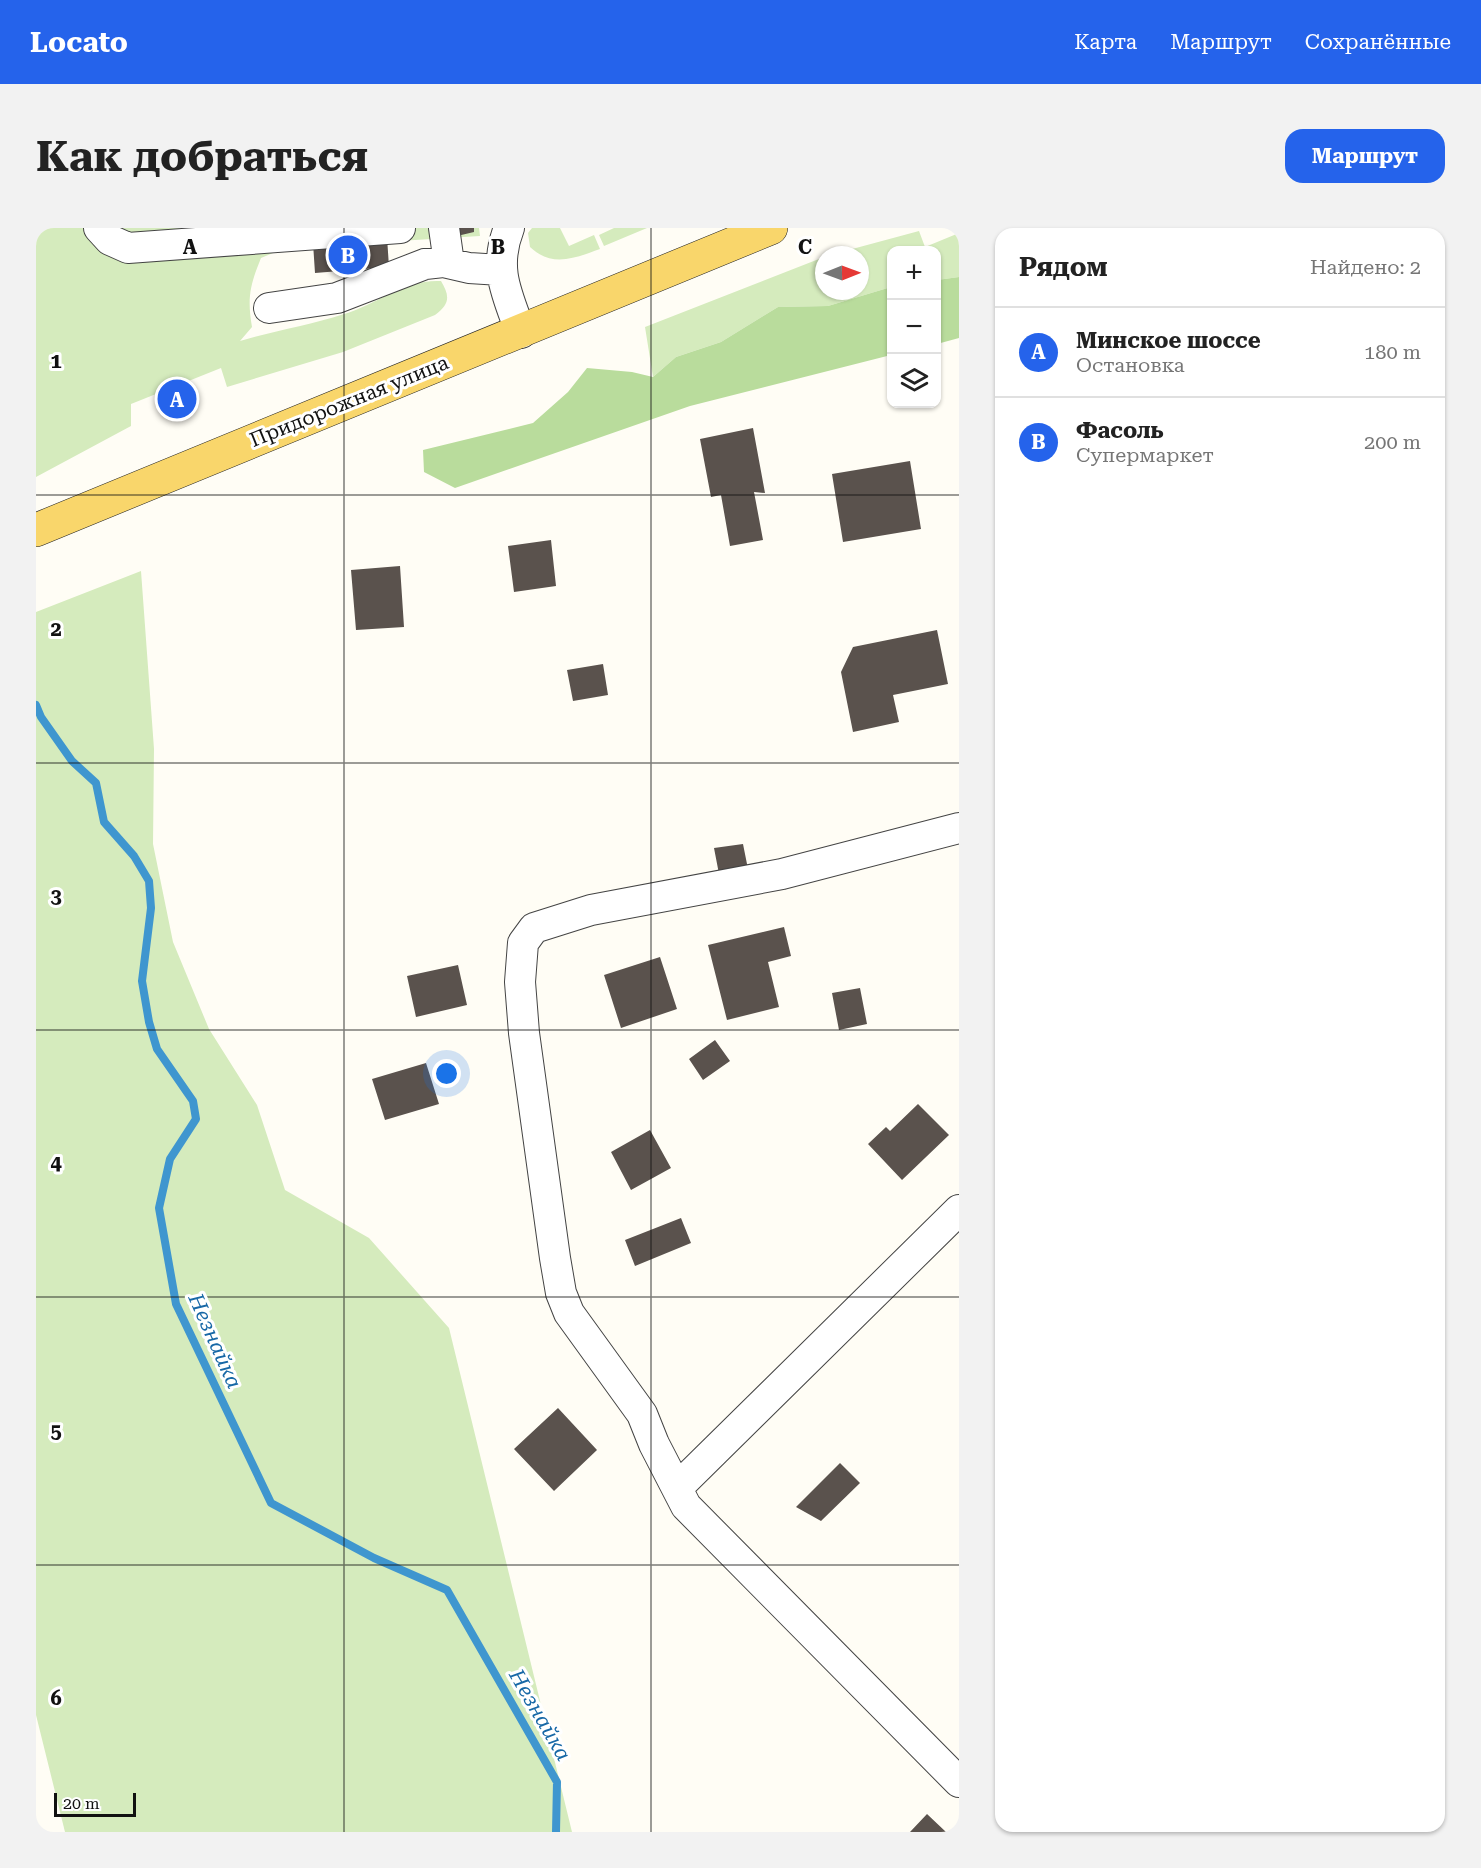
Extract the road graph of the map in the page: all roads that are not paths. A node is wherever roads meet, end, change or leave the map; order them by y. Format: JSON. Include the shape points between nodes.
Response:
{"nodes":[{"id":1,"x":99,"y":228,"type":"edge"},
{"id":2,"x":400,"y":228,"type":"edge"},
{"id":3,"x":444,"y":228,"type":"edge"},
{"id":4,"x":509,"y":228,"type":"edge"},
{"id":5,"x":771,"y":228,"type":"edge"},
{"id":6,"x":448,"y":263,"type":"junction"},
{"id":7,"x":501,"y":270,"type":"junction"},
{"id":8,"x":269,"y":308,"type":"dead end"},
{"id":9,"x":521,"y":333,"type":"junction"},
{"id":10,"x":36,"y":530,"type":"edge"},
{"id":11,"x":959,"y":828,"type":"edge"},
{"id":12,"x":959,"y":1210,"type":"edge"},
{"id":13,"x":677,"y":1488,"type":"junction"},
{"id":14,"x":959,"y":1782,"type":"edge"}],
"edges":[{"from":1,"to":2,"type":"street","via":[[110,240],[128,248]]},
{"from":3,"to":6,"type":"street"},
{"from":4,"to":7,"type":"street"},
{"from":5,"to":9,"type":"main road","name":"Придорожная улица"},
{"from":6,"to":7,"type":"street"},
{"from":6,"to":8,"type":"street","via":[[405,269],[337,298]]},
{"from":7,"to":9,"type":"street"},
{"from":9,"to":10,"type":"main road","name":"Придорожная улица"},
{"from":11,"to":13,"type":"street","via":[[782,874],[591,910],[534,928],[524,944],[520,981],[524,1033],[561,1293],[579,1330],[642,1414]]},
{"from":12,"to":13,"type":"street"},
{"from":13,"to":14,"type":"street","via":[[686,1506]]}]}
